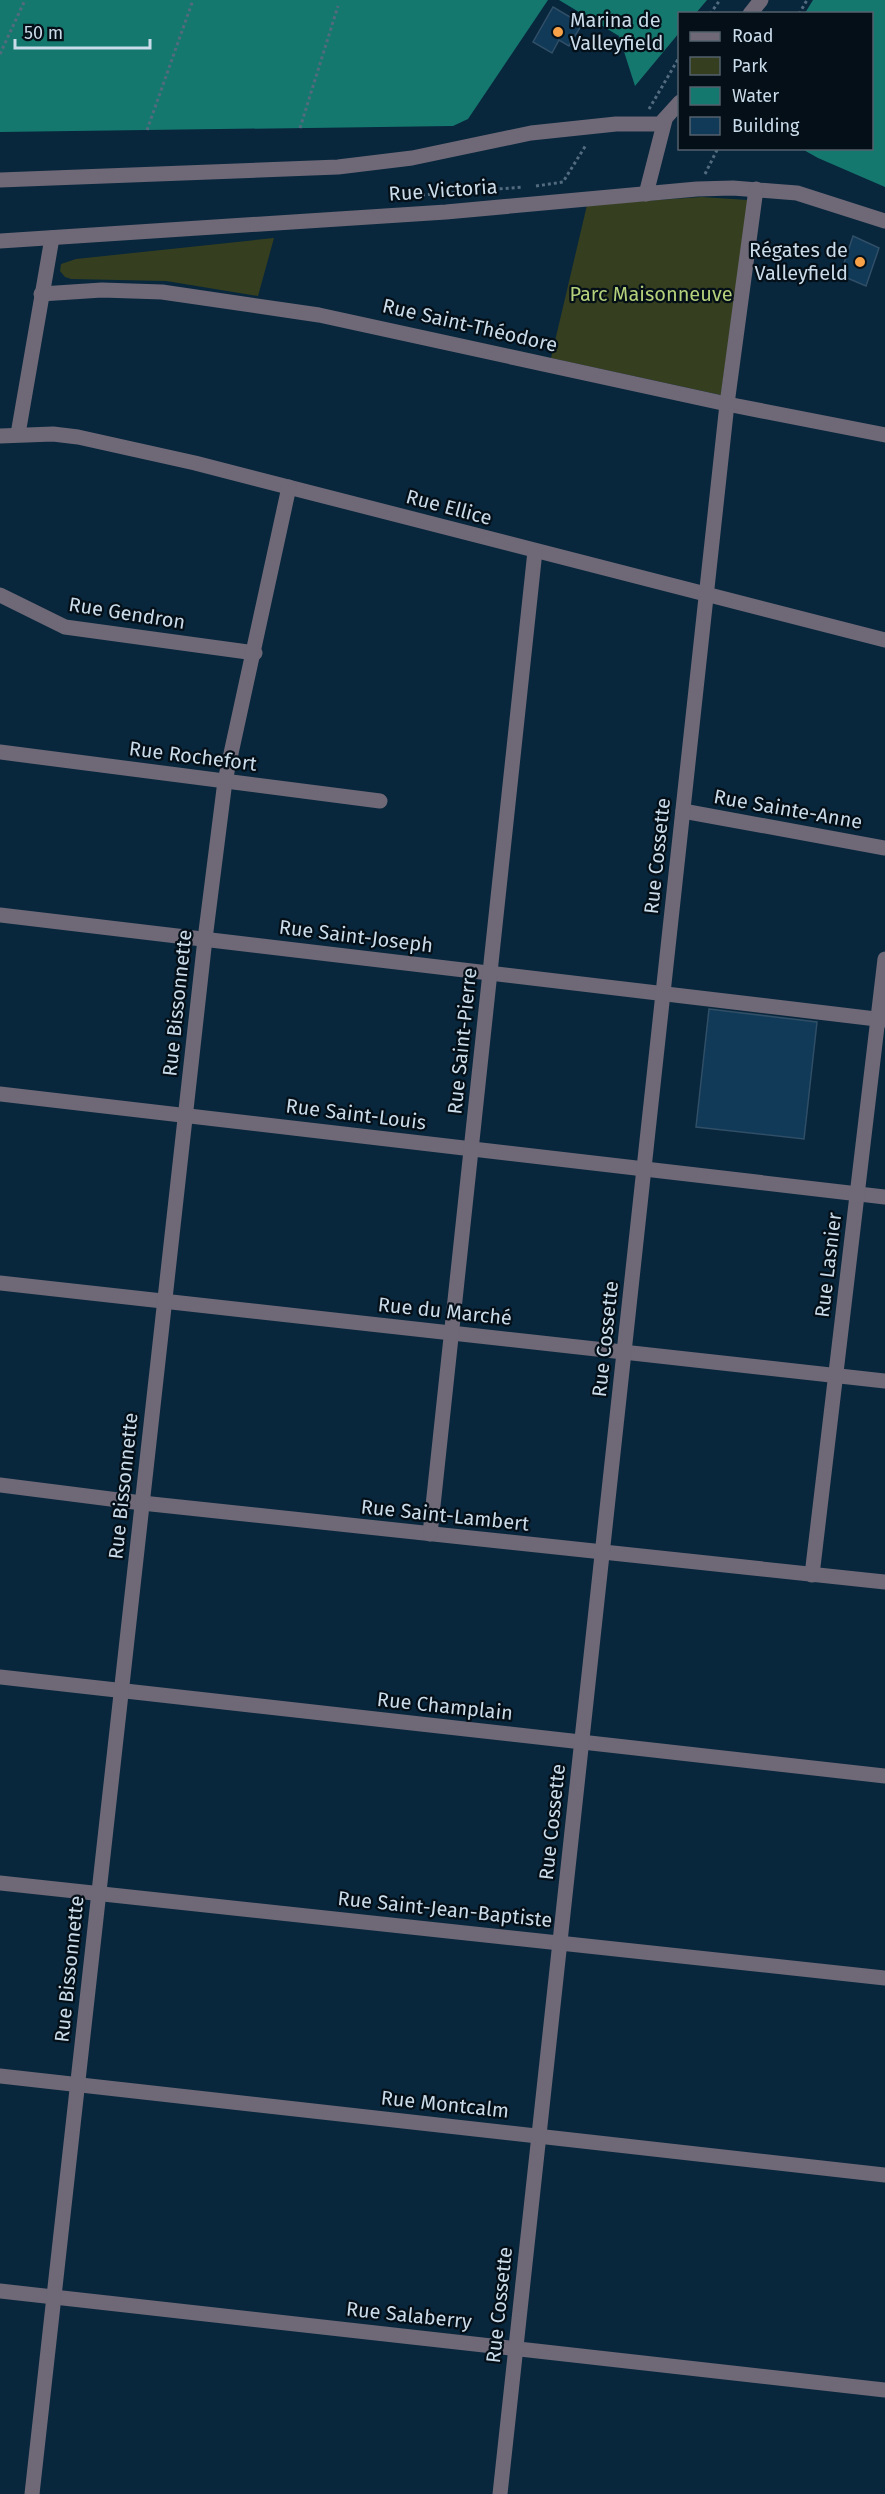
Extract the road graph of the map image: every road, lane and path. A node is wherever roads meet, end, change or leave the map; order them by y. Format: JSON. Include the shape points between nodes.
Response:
{"nodes":[{"id":1,"x":25,"y":0,"type":"edge"},
{"id":2,"x":193,"y":0,"type":"edge"},
{"id":3,"x":761,"y":0,"type":"edge"},
{"id":4,"x":338,"y":6,"type":"dead end"},
{"id":5,"x":752,"y":12,"type":"edge"},
{"id":6,"x":0,"y":54,"type":"edge"},
{"id":7,"x":678,"y":59,"type":"edge"},
{"id":8,"x":678,"y":104,"type":"edge"},
{"id":9,"x":665,"y":120,"type":"junction"},
{"id":10,"x":641,"y":122,"type":"junction"},
{"id":11,"x":300,"y":128,"type":"dead end"},
{"id":12,"x":147,"y":130,"type":"dead end"},
{"id":13,"x":588,"y":142,"type":"dead end"},
{"id":14,"x":717,"y":150,"type":"edge"},
{"id":15,"x":0,"y":180,"type":"edge"},
{"id":16,"x":697,"y":189,"type":"junction"},
{"id":17,"x":756,"y":189,"type":"junction"},
{"id":18,"x":646,"y":194,"type":"junction"},
{"id":19,"x":393,"y":197,"type":"dead end"},
{"id":20,"x":885,"y":221,"type":"edge"},
{"id":21,"x":52,"y":238,"type":"junction"},
{"id":22,"x":0,"y":241,"type":"edge"},
{"id":23,"x":41,"y":294,"type":"junction"},
{"id":24,"x":727,"y":404,"type":"junction"},
{"id":25,"x":18,"y":434,"type":"junction"},
{"id":26,"x":0,"y":435,"type":"edge"},
{"id":27,"x":885,"y":435,"type":"edge"},
{"id":28,"x":290,"y":487,"type":"junction"},
{"id":29,"x":535,"y":551,"type":"junction"},
{"id":30,"x":0,"y":595,"type":"edge"},
{"id":31,"x":707,"y":595,"type":"junction"},
{"id":32,"x":885,"y":640,"type":"edge"},
{"id":33,"x":255,"y":652,"type":"junction"},
{"id":34,"x":0,"y":752,"type":"edge"},
{"id":35,"x":225,"y":781,"type":"junction"},
{"id":36,"x":380,"y":801,"type":"dead end"},
{"id":37,"x":683,"y":812,"type":"junction"},
{"id":38,"x":885,"y":848,"type":"edge"},
{"id":39,"x":0,"y":915,"type":"edge"},
{"id":40,"x":205,"y":939,"type":"junction"},
{"id":41,"x":885,"y":959,"type":"edge"},
{"id":42,"x":490,"y":973,"type":"junction"},
{"id":43,"x":663,"y":993,"type":"junction"},
{"id":44,"x":881,"y":1019,"type":"edge"},
{"id":45,"x":0,"y":1094,"type":"edge"},
{"id":46,"x":185,"y":1116,"type":"junction"},
{"id":47,"x":471,"y":1149,"type":"junction"},
{"id":48,"x":644,"y":1169,"type":"junction"},
{"id":49,"x":857,"y":1194,"type":"junction"},
{"id":50,"x":885,"y":1197,"type":"edge"},
{"id":51,"x":0,"y":1283,"type":"edge"},
{"id":52,"x":165,"y":1302,"type":"junction"},
{"id":53,"x":452,"y":1333,"type":"junction"},
{"id":54,"x":624,"y":1353,"type":"junction"},
{"id":55,"x":836,"y":1376,"type":"junction"},
{"id":56,"x":885,"y":1381,"type":"edge"},
{"id":57,"x":0,"y":1485,"type":"edge"},
{"id":58,"x":142,"y":1503,"type":"junction"},
{"id":59,"x":430,"y":1534,"type":"junction"},
{"id":60,"x":602,"y":1553,"type":"junction"},
{"id":61,"x":812,"y":1575,"type":"junction"},
{"id":62,"x":885,"y":1582,"type":"edge"},
{"id":63,"x":0,"y":1677,"type":"edge"},
{"id":64,"x":122,"y":1691,"type":"junction"},
{"id":65,"x":582,"y":1742,"type":"junction"},
{"id":66,"x":885,"y":1776,"type":"edge"},
{"id":67,"x":0,"y":1883,"type":"edge"},
{"id":68,"x":99,"y":1893,"type":"junction"},
{"id":69,"x":560,"y":1943,"type":"junction"},
{"id":70,"x":885,"y":1978,"type":"edge"},
{"id":71,"x":0,"y":2076,"type":"edge"},
{"id":72,"x":78,"y":2084,"type":"junction"},
{"id":73,"x":539,"y":2136,"type":"junction"},
{"id":74,"x":885,"y":2175,"type":"edge"},
{"id":75,"x":0,"y":2291,"type":"edge"},
{"id":76,"x":54,"y":2297,"type":"junction"},
{"id":77,"x":516,"y":2348,"type":"junction"},
{"id":78,"x":885,"y":2390,"type":"edge"},
{"id":79,"x":32,"y":2494,"type":"edge"},
{"id":80,"x":500,"y":2494,"type":"edge"}],
"edges":[{"from":1,"to":6,"type":"path"},
{"from":2,"to":12,"type":"path"},
{"from":3,"to":5,"type":"street"},
{"from":4,"to":11,"type":"path"},
{"from":7,"to":10,"type":"path"},
{"from":8,"to":9,"type":"street"},
{"from":9,"to":10,"type":"street","via":[[660,124]]},
{"from":9,"to":18,"type":"street"},
{"from":10,"to":15,"type":"street","via":[[531,133],[412,158],[339,167]]},
{"from":13,"to":19,"type":"path","via":[[563,182]]},
{"from":14,"to":16,"type":"path"},
{"from":16,"to":17,"type":"street","name":"Rue Victoria"},
{"from":16,"to":18,"type":"street","name":"Rue Victoria"},
{"from":17,"to":20,"type":"street","name":"Rue Victoria","via":[[833,203]]},
{"from":17,"to":24,"type":"street","name":"Rue Cossette"},
{"from":18,"to":21,"type":"street","name":"Rue Victoria","via":[[446,212]]},
{"from":21,"to":22,"type":"street","name":"Rue Victoria"},
{"from":21,"to":23,"type":"street"},
{"from":23,"to":24,"type":"street","name":"Rue Saint-Théodore","via":[[162,292],[319,315]]},
{"from":23,"to":25,"type":"street"},
{"from":24,"to":27,"type":"street","name":"Rue Saint-Théodore"},
{"from":24,"to":31,"type":"street","name":"Rue Cossette"},
{"from":25,"to":26,"type":"street","name":"Rue Ellice"},
{"from":25,"to":28,"type":"street","name":"Rue Ellice","via":[[78,437]]},
{"from":28,"to":29,"type":"street","name":"Rue Ellice"},
{"from":28,"to":33,"type":"street","name":"Rue Bissonnette"},
{"from":29,"to":31,"type":"street","name":"Rue Ellice"},
{"from":29,"to":42,"type":"street","name":"Rue Saint-Pierre"},
{"from":30,"to":33,"type":"street","name":"Rue Gendron","via":[[65,627]]},
{"from":31,"to":32,"type":"street","name":"Rue Ellice"},
{"from":31,"to":37,"type":"street","name":"Rue Cossette"},
{"from":33,"to":35,"type":"street","name":"Rue Bissonnette"},
{"from":34,"to":35,"type":"street","name":"Rue Rochefort"},
{"from":35,"to":36,"type":"street","name":"Rue Rochefort"},
{"from":35,"to":40,"type":"street","name":"Rue Bissonnette"},
{"from":37,"to":38,"type":"street","name":"Rue Sainte-Anne"},
{"from":37,"to":43,"type":"street","name":"Rue Cossette"},
{"from":39,"to":40,"type":"street","name":"Rue Saint-Joseph"},
{"from":40,"to":42,"type":"street","name":"Rue Saint-Joseph"},
{"from":40,"to":46,"type":"street","name":"Rue Bissonnette"},
{"from":41,"to":44,"type":"street","name":"Rue Lasnier"},
{"from":42,"to":43,"type":"street","name":"Rue Saint-Joseph"},
{"from":42,"to":47,"type":"street","name":"Rue Saint-Pierre"},
{"from":43,"to":44,"type":"street","name":"Rue Saint-Joseph"},
{"from":43,"to":48,"type":"street","name":"Rue Cossette"},
{"from":44,"to":49,"type":"street","name":"Rue Lasnier"},
{"from":45,"to":46,"type":"street","name":"Rue Saint-Louis"},
{"from":46,"to":47,"type":"street","name":"Rue Saint-Louis"},
{"from":46,"to":52,"type":"street","name":"Rue Bissonnette"},
{"from":47,"to":48,"type":"street","name":"Rue Saint-Louis"},
{"from":47,"to":53,"type":"street","name":"Rue Saint-Pierre"},
{"from":48,"to":49,"type":"street","name":"Rue Saint-Louis"},
{"from":48,"to":54,"type":"street","name":"Rue Cossette"},
{"from":49,"to":50,"type":"street","name":"Rue Saint-Louis"},
{"from":49,"to":55,"type":"street","name":"Rue Lasnier"},
{"from":51,"to":52,"type":"street","name":"Rue du Marché"},
{"from":52,"to":53,"type":"street","name":"Rue du Marché"},
{"from":52,"to":58,"type":"street","name":"Rue Bissonnette"},
{"from":53,"to":54,"type":"street","name":"Rue du Marché"},
{"from":53,"to":59,"type":"street","name":"Rue Saint-Pierre"},
{"from":54,"to":55,"type":"street","name":"Rue du Marché"},
{"from":54,"to":60,"type":"street","name":"Rue Cossette"},
{"from":55,"to":56,"type":"street","name":"Rue du Marché"},
{"from":55,"to":61,"type":"street","name":"Rue Lasnier"},
{"from":57,"to":58,"type":"street","name":"Rue Saint-Lambert"},
{"from":58,"to":59,"type":"street","name":"Rue Saint-Lambert"},
{"from":58,"to":64,"type":"street","name":"Rue Bissonnette"},
{"from":59,"to":60,"type":"street","name":"Rue Saint-Lambert"},
{"from":60,"to":61,"type":"street","name":"Rue Saint-Lambert"},
{"from":60,"to":65,"type":"street","name":"Rue Cossette"},
{"from":61,"to":62,"type":"street","name":"Rue Saint-Lambert"},
{"from":63,"to":64,"type":"street","name":"Rue Champlain"},
{"from":64,"to":65,"type":"street","name":"Rue Champlain"},
{"from":64,"to":68,"type":"street","name":"Rue Bissonnette"},
{"from":65,"to":66,"type":"street","name":"Rue Champlain"},
{"from":65,"to":69,"type":"street","name":"Rue Cossette"},
{"from":67,"to":68,"type":"street","name":"Rue Saint-Jean-Baptiste"},
{"from":68,"to":69,"type":"street","name":"Rue Saint-Jean-Baptiste"},
{"from":68,"to":72,"type":"street","name":"Rue Bissonnette"},
{"from":69,"to":70,"type":"street","name":"Rue Saint-Jean-Baptiste"},
{"from":69,"to":73,"type":"street","name":"Rue Cossette"},
{"from":71,"to":72,"type":"street","name":"Rue Montcalm"},
{"from":72,"to":73,"type":"street","name":"Rue Montcalm"},
{"from":72,"to":76,"type":"street","name":"Rue Bissonnette"},
{"from":73,"to":74,"type":"street","name":"Rue Montcalm"},
{"from":73,"to":77,"type":"street","name":"Rue Cossette"},
{"from":75,"to":76,"type":"street","name":"Rue Salaberry"},
{"from":76,"to":77,"type":"street","name":"Rue Salaberry"},
{"from":76,"to":79,"type":"street","name":"Rue Bissonnette"},
{"from":77,"to":78,"type":"street","name":"Rue Salaberry"},
{"from":77,"to":80,"type":"street","name":"Rue Cossette"}]}
